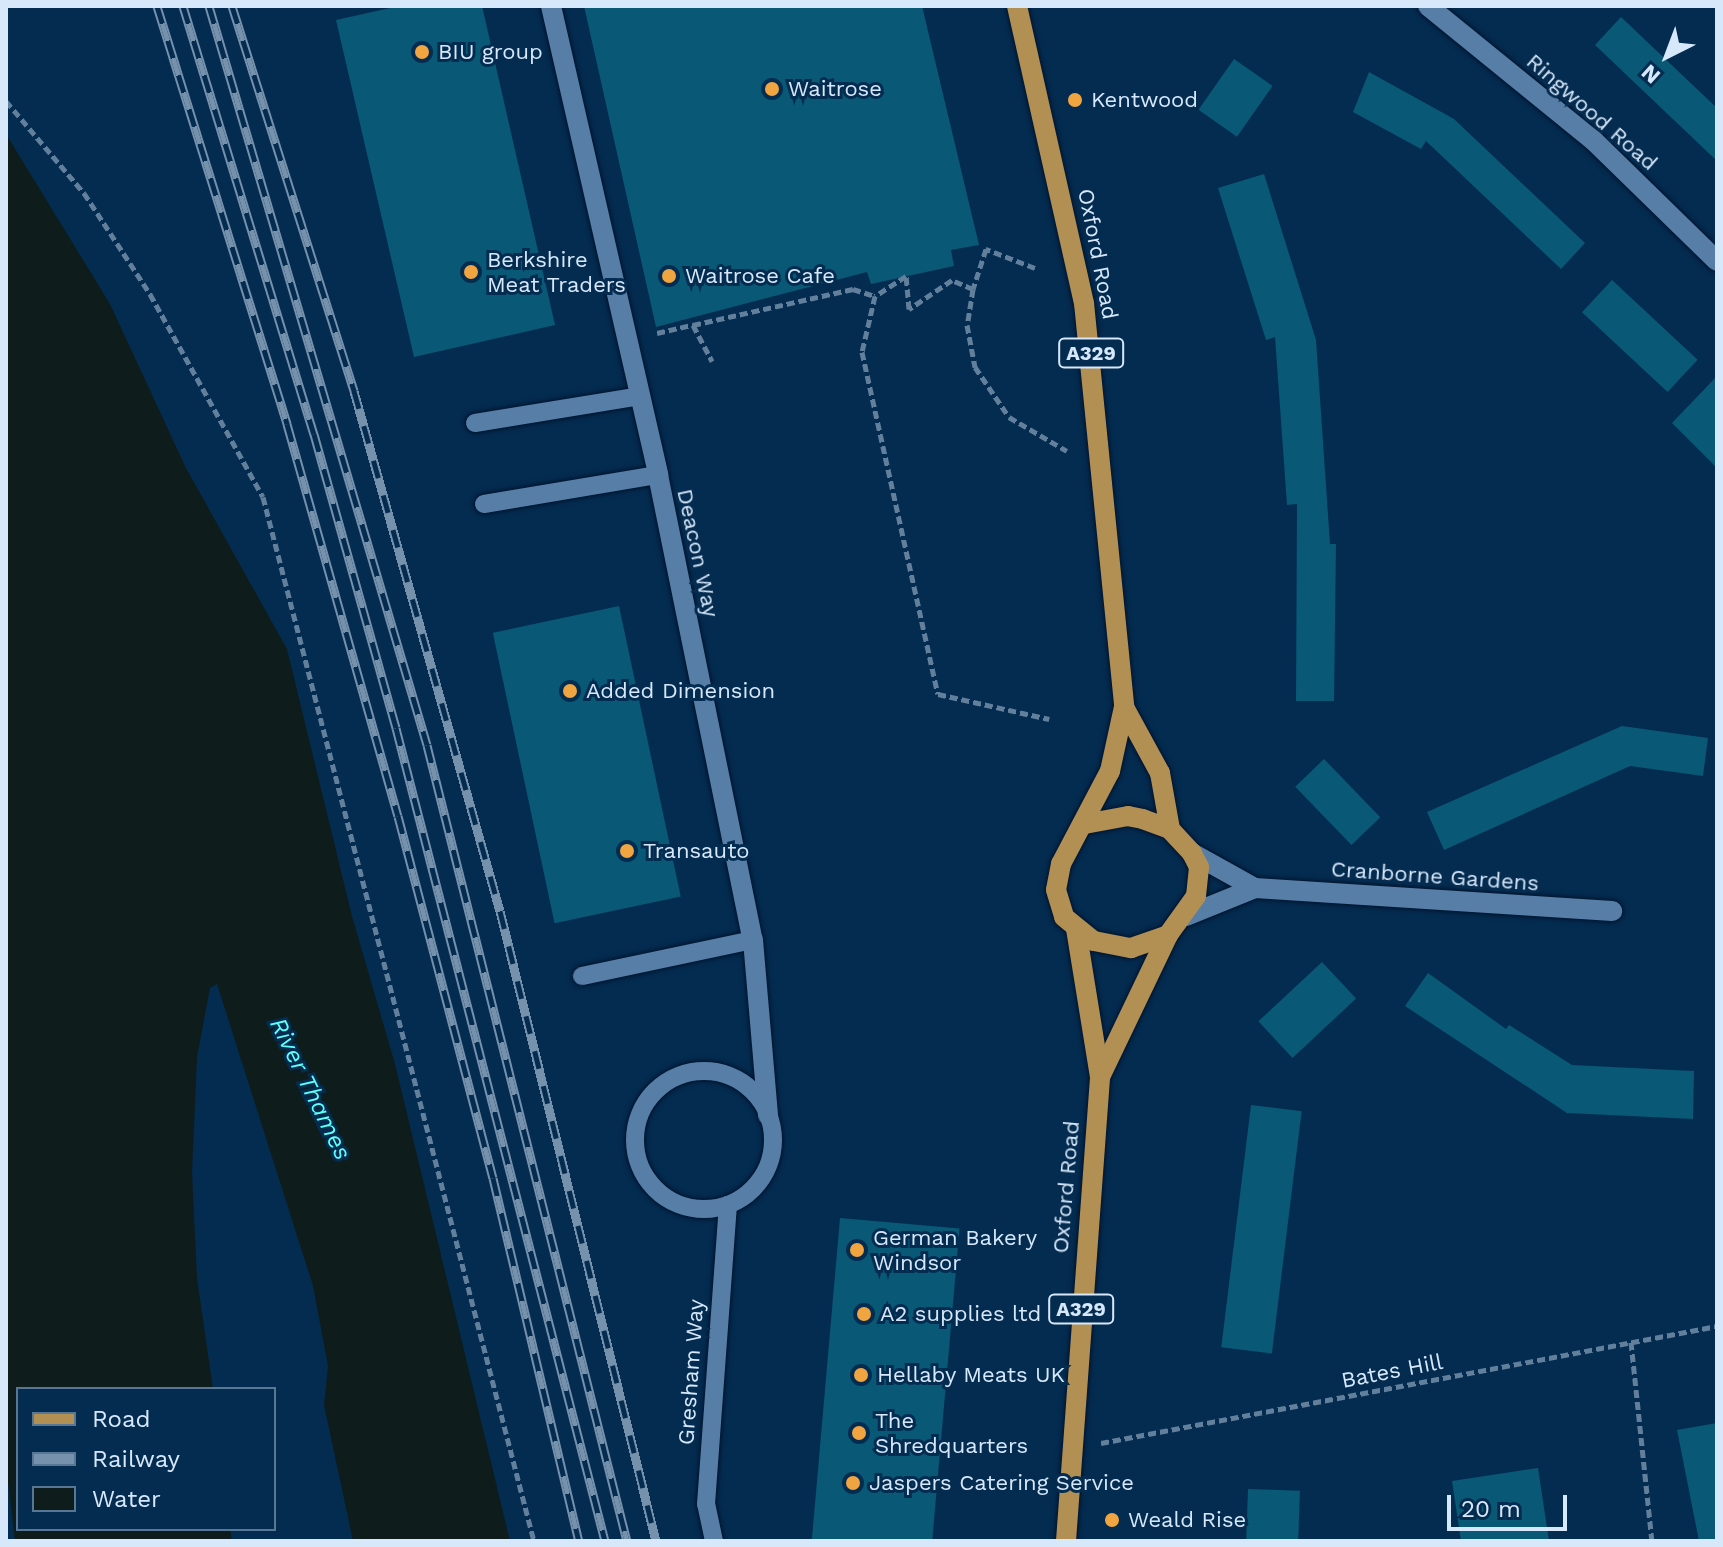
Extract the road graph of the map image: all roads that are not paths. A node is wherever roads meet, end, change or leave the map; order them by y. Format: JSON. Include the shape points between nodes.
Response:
{"nodes":[{"id":1,"x":551,"y":6,"type":"edge"},
{"id":2,"x":1017,"y":6,"type":"edge"},
{"id":3,"x":1428,"y":6,"type":"edge"},
{"id":4,"x":1717,"y":261,"type":"edge"},
{"id":5,"x":640,"y":396,"type":"junction"},
{"id":6,"x":475,"y":423,"type":"dead end"},
{"id":7,"x":658,"y":475,"type":"junction"},
{"id":8,"x":484,"y":504,"type":"dead end"},
{"id":9,"x":1124,"y":707,"type":"junction"},
{"id":10,"x":1085,"y":824,"type":"junction"},
{"id":11,"x":1170,"y":829,"type":"junction"},
{"id":12,"x":1192,"y":853,"type":"junction"},
{"id":13,"x":1255,"y":888,"type":"junction"},
{"id":14,"x":1612,"y":911,"type":"dead end"},
{"id":15,"x":1186,"y":916,"type":"junction"},
{"id":16,"x":1076,"y":929,"type":"junction"},
{"id":17,"x":1168,"y":935,"type":"junction"},
{"id":18,"x":753,"y":940,"type":"junction"},
{"id":19,"x":582,"y":976,"type":"dead end"},
{"id":20,"x":1100,"y":1077,"type":"junction"},
{"id":21,"x":768,"y":1115,"type":"junction"},
{"id":22,"x":728,"y":1205,"type":"junction"},
{"id":23,"x":714,"y":1541,"type":"edge"},
{"id":24,"x":1066,"y":1541,"type":"edge"}],
"edges":[{"from":1,"to":5,"type":"street","name":"Deacon Way"},
{"from":2,"to":9,"type":"main road","name":"Oxford Road","number":"A329","via":[[1084,303],[1106,477]]},
{"from":3,"to":4,"type":"street","name":"Ringwood Road","via":[[1593,140]]},
{"from":5,"to":6,"type":"lane"},
{"from":5,"to":7,"type":"street","name":"Deacon Way"},
{"from":7,"to":8,"type":"lane"},
{"from":7,"to":18,"type":"street","name":"Deacon Way"},
{"from":9,"to":10,"type":"main road","name":"Oxford Road","number":"A329","via":[[1110,771]]},
{"from":9,"to":11,"type":"main road","name":"Oxford Road","number":"A329","via":[[1160,773]]},
{"from":10,"to":11,"type":"main road","via":[[1128,816]]},
{"from":10,"to":16,"type":"main road","via":[[1061,864],[1056,890],[1064,917]]},
{"from":11,"to":12,"type":"main road"},
{"from":12,"to":13,"type":"street","name":"Cranborne Gardens"},
{"from":12,"to":15,"type":"main road","via":[[1199,881]]},
{"from":13,"to":14,"type":"street","name":"Cranborne Gardens"},
{"from":13,"to":15,"type":"street","name":"Cranborne Gardens"},
{"from":15,"to":17,"type":"main road"},
{"from":16,"to":17,"type":"main road","via":[[1094,941],[1131,948]]},
{"from":16,"to":20,"type":"main road","name":"Oxford Road","number":"A329"},
{"from":17,"to":20,"type":"main road","name":"Oxford Road","number":"A329"},
{"from":18,"to":19,"type":"lane"},
{"from":18,"to":21,"type":"street","name":"Deacon Way"},
{"from":20,"to":24,"type":"main road","name":"Oxford Road","number":"A329"},
{"from":21,"to":22,"type":"lane","name":"Deacon Way","via":[[773,1136],[767,1168],[747,1194]]},
{"from":21,"to":22,"type":"lane","via":[[738,1080],[694,1071],[672,1078],[640,1112],[634,1134],[637,1157],[661,1195],[694,1208]]},
{"from":22,"to":23,"type":"lane","name":"Gresham Way","via":[[706,1504]]}]}
